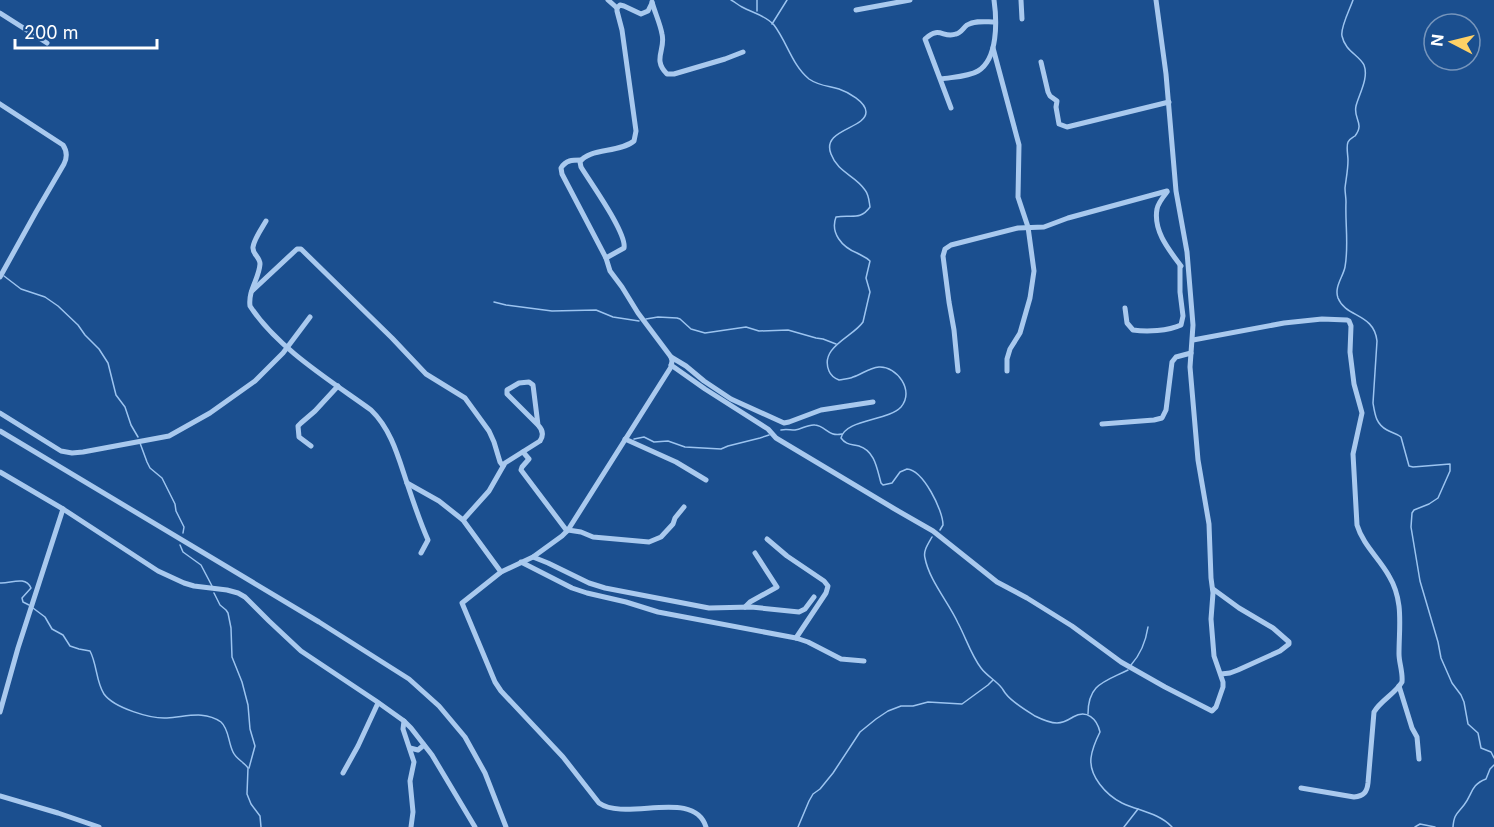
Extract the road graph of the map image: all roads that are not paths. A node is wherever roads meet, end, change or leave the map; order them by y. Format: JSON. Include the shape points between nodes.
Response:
{"nodes":[{"id":1,"x":608,"y":0,"type":"edge"},
{"id":2,"x":910,"y":0,"type":"edge"},
{"id":3,"x":994,"y":0,"type":"edge"},
{"id":4,"x":1021,"y":0,"type":"edge"},
{"id":5,"x":1156,"y":0,"type":"edge"},
{"id":6,"x":652,"y":1,"type":"edge"},
{"id":7,"x":617,"y":8,"type":"junction"},
{"id":8,"x":856,"y":10,"type":"dead end"},
{"id":9,"x":0,"y":13,"type":"edge"},
{"id":10,"x":1022,"y":19,"type":"dead end"},
{"id":11,"x":995,"y":22,"type":"junction"},
{"id":12,"x":47,"y":44,"type":"dead end"},
{"id":13,"x":993,"y":48,"type":"junction"},
{"id":14,"x":743,"y":51,"type":"dead end"},
{"id":15,"x":1041,"y":62,"type":"dead end"},
{"id":16,"x":941,"y":80,"type":"junction"},
{"id":17,"x":1169,"y":102,"type":"junction"},
{"id":18,"x":0,"y":105,"type":"edge"},
{"id":19,"x":951,"y":108,"type":"dead end"},
{"id":20,"x":581,"y":159,"type":"junction"},
{"id":21,"x":1167,"y":191,"type":"junction"},
{"id":22,"x":1176,"y":191,"type":"junction"},
{"id":23,"x":266,"y":221,"type":"dead end"},
{"id":24,"x":1028,"y":227,"type":"junction"},
{"id":25,"x":606,"y":258,"type":"junction"},
{"id":26,"x":1180,"y":266,"type":"junction"},
{"id":27,"x":0,"y":277,"type":"edge"},
{"id":28,"x":1189,"y":277,"type":"junction"},
{"id":29,"x":251,"y":292,"type":"junction"},
{"id":30,"x":1125,"y":308,"type":"dead end"},
{"id":31,"x":310,"y":317,"type":"dead end"},
{"id":32,"x":1193,"y":340,"type":"junction"},
{"id":33,"x":287,"y":347,"type":"junction"},
{"id":34,"x":1191,"y":353,"type":"junction"},
{"id":35,"x":671,"y":357,"type":"junction"},
{"id":36,"x":671,"y":365,"type":"junction"},
{"id":37,"x":957,"y":370,"type":"dead end"},
{"id":38,"x":1007,"y":371,"type":"dead end"},
{"id":39,"x":338,"y":386,"type":"junction"},
{"id":40,"x":873,"y":402,"type":"dead end"},
{"id":41,"x":0,"y":413,"type":"edge"},
{"id":42,"x":1102,"y":424,"type":"dead end"},
{"id":43,"x":538,"y":425,"type":"junction"},
{"id":44,"x":0,"y":431,"type":"edge"},
{"id":45,"x":625,"y":439,"type":"junction"},
{"id":46,"x":311,"y":446,"type":"dead end"},
{"id":47,"x":523,"y":452,"type":"junction"},
{"id":48,"x":503,"y":466,"type":"junction"},
{"id":49,"x":0,"y":471,"type":"edge"},
{"id":50,"x":706,"y":480,"type":"dead end"},
{"id":51,"x":407,"y":483,"type":"junction"},
{"id":52,"x":684,"y":507,"type":"dead end"},
{"id":53,"x":63,"y":509,"type":"junction"},
{"id":54,"x":463,"y":520,"type":"junction"},
{"id":55,"x":567,"y":530,"type":"junction"},
{"id":56,"x":767,"y":538,"type":"dead end"},
{"id":57,"x":421,"y":553,"type":"dead end"},
{"id":58,"x":754,"y":553,"type":"dead end"},
{"id":59,"x":533,"y":557,"type":"junction"},
{"id":60,"x":521,"y":562,"type":"junction"},
{"id":61,"x":501,"y":572,"type":"junction"},
{"id":62,"x":1213,"y":589,"type":"junction"},
{"id":63,"x":814,"y":597,"type":"dead end"},
{"id":64,"x":745,"y":607,"type":"junction"},
{"id":65,"x":796,"y":638,"type":"junction"},
{"id":66,"x":864,"y":661,"type":"dead end"},
{"id":67,"x":1221,"y":674,"type":"junction"},
{"id":68,"x":1399,"y":686,"type":"junction"},
{"id":69,"x":378,"y":703,"type":"junction"},
{"id":70,"x":0,"y":712,"type":"edge"},
{"id":71,"x":404,"y":721,"type":"junction"},
{"id":72,"x":424,"y":745,"type":"junction"},
{"id":73,"x":410,"y":748,"type":"junction"},
{"id":74,"x":1419,"y":759,"type":"dead end"},
{"id":75,"x":343,"y":773,"type":"dead end"},
{"id":76,"x":1301,"y":788,"type":"dead end"},
{"id":77,"x":0,"y":796,"type":"edge"},
{"id":78,"x":99,"y":827,"type":"edge"},
{"id":79,"x":411,"y":827,"type":"edge"},
{"id":80,"x":475,"y":827,"type":"edge"},
{"id":81,"x":506,"y":827,"type":"edge"},
{"id":82,"x":706,"y":827,"type":"edge"}],
"edges":[{"from":1,"to":7,"type":"street"},
{"from":2,"to":8,"type":"street"},
{"from":3,"to":11,"type":"street"},
{"from":4,"to":10,"type":"street"},
{"from":5,"to":17,"type":"street"},
{"from":6,"to":7,"type":"street","via":[[648,11],[640,14],[624,6]]},
{"from":6,"to":14,"type":"street","via":[[663,36],[660,63],[667,74]]},
{"from":7,"to":20,"type":"street","via":[[635,137],[625,147]]},
{"from":9,"to":12,"type":"street"},
{"from":11,"to":13,"type":"street"},
{"from":11,"to":16,"type":"street","via":[[970,23],[955,35],[938,32],[926,37]]},
{"from":13,"to":16,"type":"street","via":[[977,72]]},
{"from":13,"to":24,"type":"street","via":[[1019,145],[1018,197]]},
{"from":15,"to":17,"type":"street","via":[[1048,92],[1057,101],[1059,124],[1063,126]]},
{"from":16,"to":19,"type":"street"},
{"from":17,"to":22,"type":"street"},
{"from":18,"to":27,"type":"street","via":[[63,145],[66,157]]},
{"from":20,"to":25,"type":"street","via":[[581,167],[625,242],[624,248]]},
{"from":20,"to":25,"type":"street","via":[[564,163],[562,174]]},
{"from":21,"to":22,"type":"street","via":[[1175,187]]},
{"from":21,"to":24,"type":"street","via":[[1044,227]]},
{"from":21,"to":26,"type":"street","via":[[1156,209],[1157,218],[1163,240]]},
{"from":22,"to":28,"type":"street"},
{"from":23,"to":29,"type":"street","via":[[253,245],[260,264]]},
{"from":24,"to":37,"type":"street","via":[[945,249]]},
{"from":24,"to":38,"type":"street","via":[[1034,277],[1020,333],[1008,353]]},
{"from":25,"to":35,"type":"street","via":[[638,314]]},
{"from":26,"to":28,"type":"street"},
{"from":26,"to":30,"type":"street","via":[[1181,325],[1134,330],[1127,322]]},
{"from":28,"to":32,"type":"street"},
{"from":29,"to":33,"type":"street","via":[[250,306]]},
{"from":29,"to":48,"type":"street","via":[[301,249],[426,374],[465,399],[489,431]]},
{"from":31,"to":33,"type":"street"},
{"from":32,"to":34,"type":"street"},
{"from":32,"to":68,"type":"street","via":[[1305,320],[1349,321],[1354,384],[1362,413],[1353,454],[1355,511],[1360,537],[1396,588],[1401,622]]},
{"from":33,"to":39,"type":"street"},
{"from":33,"to":41,"type":"street","via":[[255,381],[169,436],[83,452],[61,451]]},
{"from":34,"to":42,"type":"street","via":[[1172,362],[1162,418]]},
{"from":34,"to":62,"type":"street","via":[[1197,460],[1208,513]]},
{"from":35,"to":36,"type":"street"},
{"from":35,"to":40,"type":"street","via":[[731,399],[784,423],[821,411]]},
{"from":36,"to":45,"type":"street"},
{"from":36,"to":67,"type":"street","via":[[776,438],[933,531],[997,582],[1072,626],[1135,671],[1212,711],[1223,687]]},
{"from":39,"to":46,"type":"street","via":[[298,426],[299,437]]},
{"from":39,"to":51,"type":"street","via":[[382,421]]},
{"from":43,"to":43,"type":"street","via":[[507,394],[507,390],[529,382],[533,385]]},
{"from":43,"to":47,"type":"street","via":[[543,431],[542,438]]},
{"from":44,"to":81,"type":"street","via":[[409,679],[465,737],[485,773]]},
{"from":45,"to":50,"type":"street"},
{"from":45,"to":55,"type":"street"},
{"from":47,"to":48,"type":"street"},
{"from":47,"to":55,"type":"street","via":[[529,459],[521,470]]},
{"from":48,"to":54,"type":"street","via":[[489,491]]},
{"from":49,"to":53,"type":"street"},
{"from":51,"to":54,"type":"street"},
{"from":51,"to":57,"type":"street","via":[[428,540]]},
{"from":52,"to":55,"type":"street","via":[[669,529],[649,542],[593,537]]},
{"from":53,"to":69,"type":"street","via":[[174,579],[245,597],[301,651]]},
{"from":53,"to":70,"type":"street"},
{"from":54,"to":61,"type":"street"},
{"from":55,"to":59,"type":"street"},
{"from":56,"to":65,"type":"street","via":[[828,586]]},
{"from":58,"to":64,"type":"street","via":[[777,587]]},
{"from":59,"to":60,"type":"street"},
{"from":59,"to":64,"type":"street","via":[[605,588],[708,609]]},
{"from":60,"to":61,"type":"street"},
{"from":60,"to":65,"type":"street","via":[[587,593],[658,612]]},
{"from":61,"to":82,"type":"street","via":[[462,603],[501,691],[604,807],[680,807],[699,814]]},
{"from":62,"to":67,"type":"street","via":[[1214,656]]},
{"from":62,"to":67,"type":"street","via":[[1289,642],[1280,651]]},
{"from":63,"to":64,"type":"street","via":[[800,612]]},
{"from":65,"to":66,"type":"street","via":[[841,659]]},
{"from":68,"to":74,"type":"street","via":[[1417,737]]},
{"from":68,"to":76,"type":"street","via":[[1374,712],[1368,783],[1363,795]]},
{"from":69,"to":71,"type":"street"},
{"from":69,"to":75,"type":"street"},
{"from":71,"to":72,"type":"street"},
{"from":71,"to":73,"type":"street"},
{"from":72,"to":73,"type":"street","via":[[418,750]]},
{"from":72,"to":80,"type":"street"},
{"from":73,"to":79,"type":"street","via":[[414,762],[410,781]]},
{"from":77,"to":78,"type":"street"}]}
